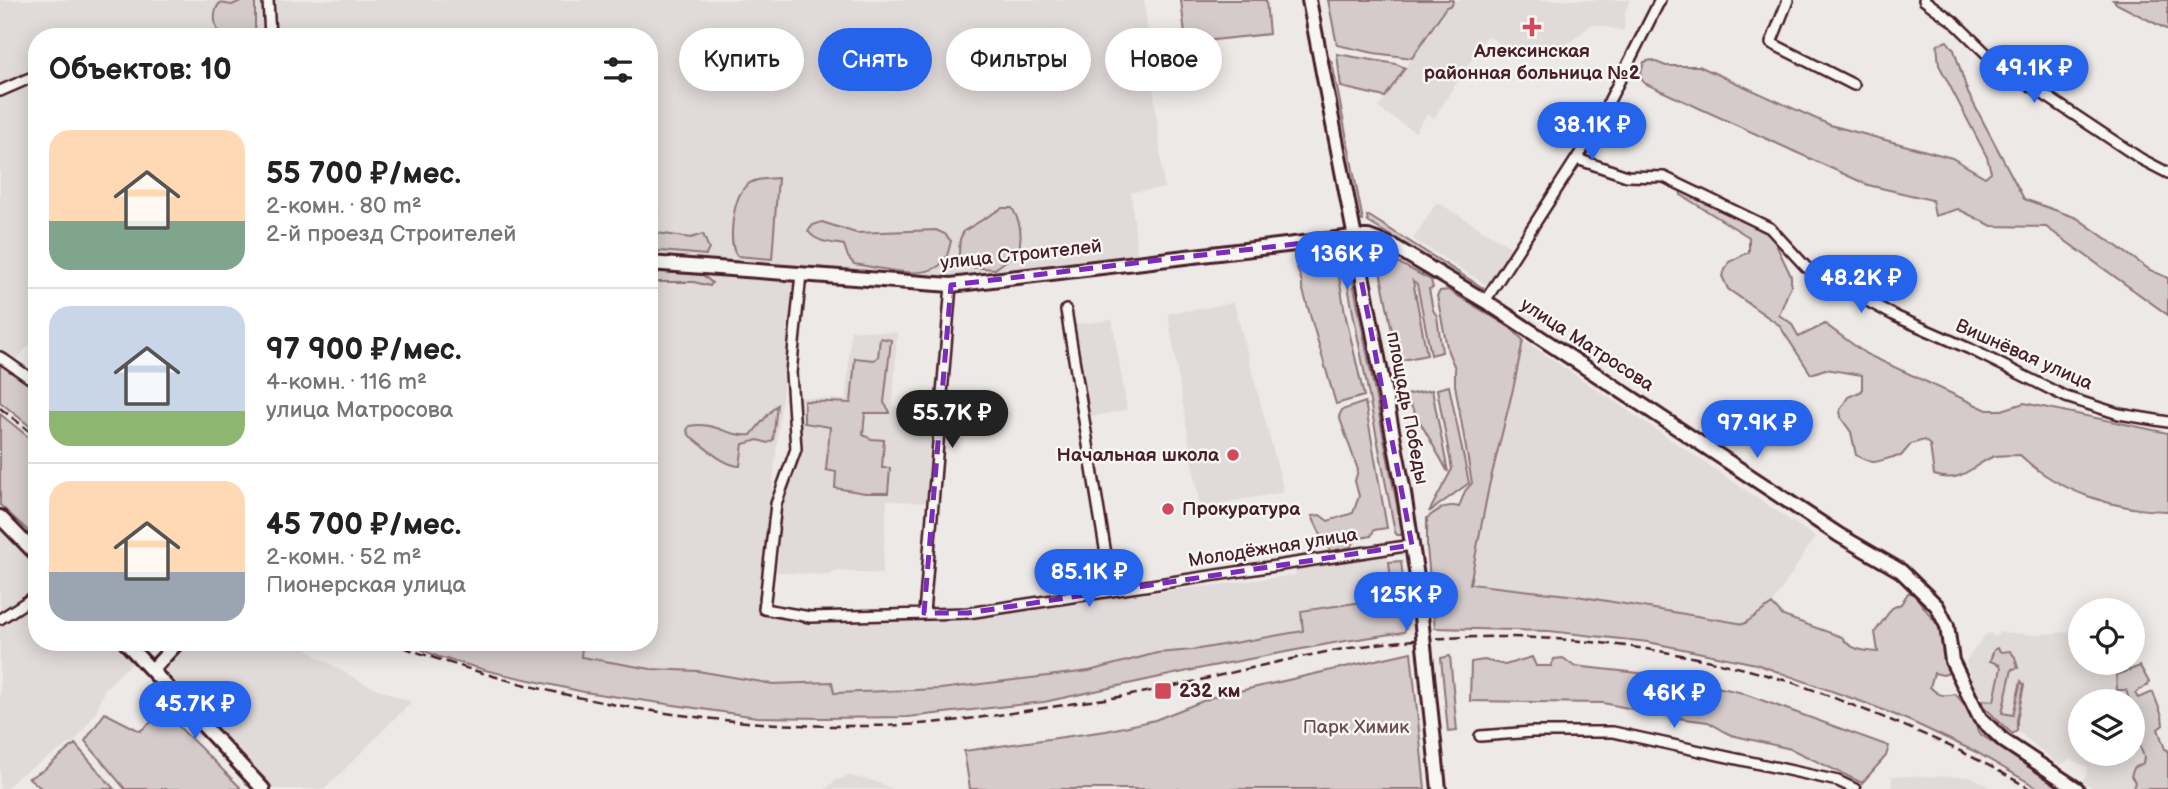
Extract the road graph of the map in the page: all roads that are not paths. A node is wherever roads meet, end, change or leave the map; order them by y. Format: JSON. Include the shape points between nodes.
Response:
{"nodes":[{"id":1,"x":268,"y":0,"type":"edge"},
{"id":2,"x":1309,"y":0,"type":"edge"},
{"id":3,"x":1660,"y":0,"type":"edge"},
{"id":4,"x":1788,"y":0,"type":"edge"},
{"id":5,"x":1924,"y":0,"type":"edge"},
{"id":6,"x":270,"y":28,"type":"edge"},
{"id":7,"x":28,"y":79,"type":"edge"},
{"id":8,"x":1854,"y":85,"type":"dead end"},
{"id":9,"x":0,"y":91,"type":"edge"},
{"id":10,"x":1577,"y":159,"type":"junction"},
{"id":11,"x":2168,"y":173,"type":"edge"},
{"id":12,"x":1353,"y":237,"type":"junction"},
{"id":13,"x":658,"y":264,"type":"edge"},
{"id":14,"x":801,"y":274,"type":"junction"},
{"id":15,"x":951,"y":285,"type":"junction"},
{"id":16,"x":1485,"y":301,"type":"junction"},
{"id":17,"x":1066,"y":310,"type":"dead end"},
{"id":18,"x":0,"y":357,"type":"edge"},
{"id":19,"x":28,"y":377,"type":"edge"},
{"id":20,"x":2168,"y":422,"type":"edge"},
{"id":21,"x":0,"y":517,"type":"edge"},
{"id":22,"x":1412,"y":545,"type":"junction"},
{"id":23,"x":28,"y":546,"type":"edge"},
{"id":24,"x":1112,"y":591,"type":"junction"},
{"id":25,"x":28,"y":601,"type":"edge"},
{"id":26,"x":924,"y":613,"type":"junction"},
{"id":27,"x":0,"y":619,"type":"edge"},
{"id":28,"x":134,"y":651,"type":"edge"},
{"id":29,"x":170,"y":651,"type":"edge"},
{"id":30,"x":152,"y":670,"type":"junction"},
{"id":31,"x":1480,"y":736,"type":"dead end"},
{"id":32,"x":264,"y":789,"type":"edge"},
{"id":33,"x":1439,"y":789,"type":"edge"},
{"id":34,"x":1855,"y":789,"type":"edge"},
{"id":35,"x":2077,"y":789,"type":"edge"}],
"edges":[{"from":1,"to":6,"type":"street"},
{"from":2,"to":12,"type":"main road","name":"площадь Победы"},
{"from":3,"to":10,"type":"street"},
{"from":4,"to":8,"type":"street","via":[[1771,43]]},
{"from":5,"to":11,"type":"street","via":[[1995,62]]},
{"from":7,"to":9,"type":"street"},
{"from":10,"to":16,"type":"street"},
{"from":10,"to":20,"type":"street","name":"Вишнёвая улица","via":[[1626,176],[1664,177],[1770,228],[1806,267],[1897,317],[2066,397],[2119,414]]},
{"from":12,"to":15,"type":"main road","name":"улица Строителей"},
{"from":12,"to":16,"type":"main road","name":"улица Матросова","via":[[1393,246]]},
{"from":12,"to":22,"type":"main road","name":"площадь Победы"},
{"from":13,"to":14,"type":"main road","name":"улица Строителей"},
{"from":14,"to":15,"type":"main road","name":"улица Строителей"},
{"from":14,"to":26,"type":"street","name":"Молодёжная улица","via":[[791,373],[796,449],[776,504],[764,610],[810,617]]},
{"from":15,"to":26,"type":"street"},
{"from":16,"to":35,"type":"main road","name":"улица Матросова","via":[[1839,535],[1901,571],[1937,606],[1947,626],[1952,662],[1980,718],[2004,741]]},
{"from":17,"to":24,"type":"street"},
{"from":18,"to":19,"type":"street"},
{"from":21,"to":23,"type":"main road"},
{"from":22,"to":24,"type":"street","name":"Молодёжная улица"},
{"from":22,"to":33,"type":"main road","name":"площадь Победы","bridge":true},
{"from":24,"to":26,"type":"street","name":"Молодёжная улица","via":[[968,613]]},
{"from":25,"to":27,"type":"street"},
{"from":28,"to":30,"type":"main road"},
{"from":29,"to":30,"type":"main road"},
{"from":30,"to":32,"type":"main road"},
{"from":31,"to":34,"type":"street","via":[[1613,732],[1838,780]]}]}
